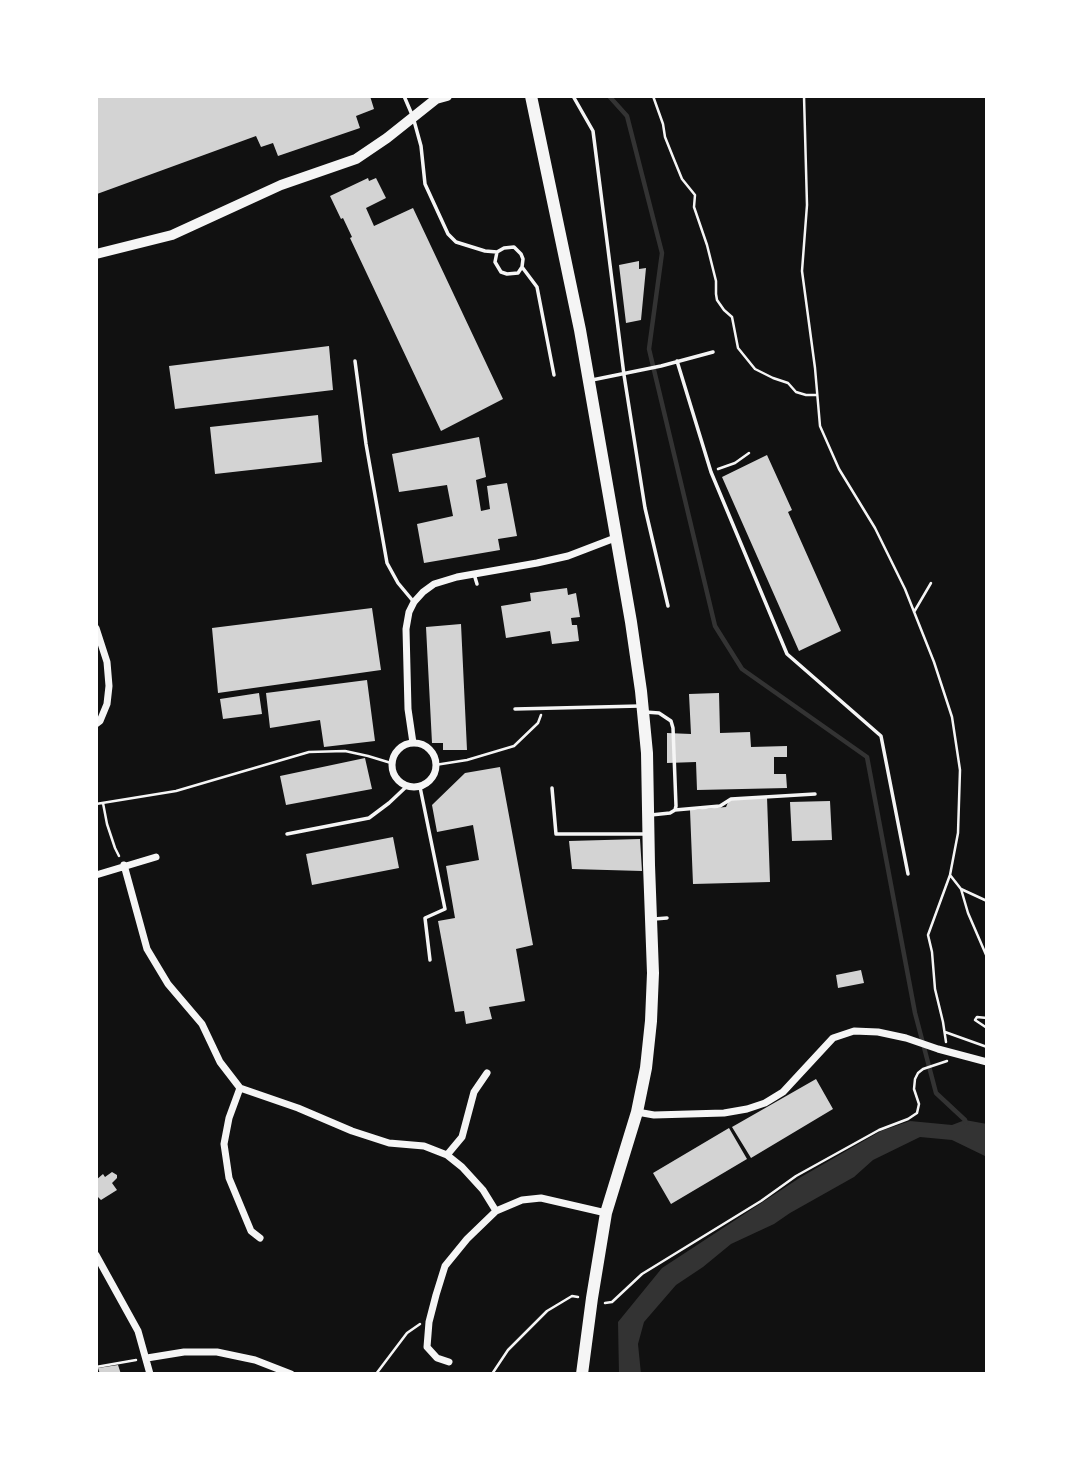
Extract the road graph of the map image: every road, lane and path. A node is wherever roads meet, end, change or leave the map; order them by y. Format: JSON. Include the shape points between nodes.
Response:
{"nodes":[{"id":1,"x":404,"y":96,"type":"edge"},
{"id":2,"x":447,"y":96,"type":"edge"},
{"id":3,"x":531,"y":96,"type":"edge"},
{"id":4,"x":573,"y":96,"type":"edge"},
{"id":5,"x":653,"y":96,"type":"edge"},
{"id":6,"x":804,"y":96,"type":"edge"},
{"id":7,"x":413,"y":117,"type":"junction"},
{"id":8,"x":497,"y":252,"type":"junction"},
{"id":9,"x":96,"y":254,"type":"edge"},
{"id":10,"x":522,"y":267,"type":"junction"},
{"id":11,"x":713,"y":352,"type":"dead end"},
{"id":12,"x":355,"y":361,"type":"dead end"},
{"id":13,"x":677,"y":361,"type":"junction"},
{"id":14,"x":554,"y":375,"type":"dead end"},
{"id":15,"x":624,"y":375,"type":"junction"},
{"id":16,"x":588,"y":381,"type":"junction"},
{"id":17,"x":818,"y":396,"type":"junction"},
{"id":18,"x":750,"y":453,"type":"dead end"},
{"id":19,"x":711,"y":472,"type":"junction"},
{"id":20,"x":615,"y":538,"type":"junction"},
{"id":21,"x":474,"y":574,"type":"junction"},
{"id":22,"x":931,"y":583,"type":"dead end"},
{"id":23,"x":477,"y":584,"type":"dead end"},
{"id":24,"x":414,"y":602,"type":"junction"},
{"id":25,"x":668,"y":606,"type":"dead end"},
{"id":26,"x":914,"y":612,"type":"junction"},
{"id":27,"x":96,"y":628,"type":"edge"},
{"id":28,"x":516,"y":709,"type":"dead end"},
{"id":29,"x":543,"y":709,"type":"junction"},
{"id":30,"x":642,"y":709,"type":"junction"},
{"id":31,"x":96,"y":724,"type":"edge"},
{"id":32,"x":413,"y":743,"type":"junction"},
{"id":33,"x":391,"y":764,"type":"junction"},
{"id":34,"x":435,"y":765,"type":"junction"},
{"id":35,"x":406,"y":787,"type":"junction"},
{"id":36,"x":420,"y":787,"type":"junction"},
{"id":37,"x":552,"y":788,"type":"dead end"},
{"id":38,"x":815,"y":794,"type":"dead end"},
{"id":39,"x":103,"y":803,"type":"junction"},
{"id":40,"x":96,"y":804,"type":"edge"},
{"id":41,"x":674,"y":810,"type":"junction"},
{"id":42,"x":649,"y":816,"type":"junction"},
{"id":43,"x":287,"y":834,"type":"dead end"},
{"id":44,"x":556,"y":834,"type":"junction"},
{"id":45,"x":649,"y":834,"type":"junction"},
{"id":46,"x":556,"y":841,"type":"dead end"},
{"id":47,"x":156,"y":857,"type":"dead end"},
{"id":48,"x":124,"y":865,"type":"junction"},
{"id":49,"x":908,"y":874,"type":"dead end"},
{"id":50,"x":96,"y":875,"type":"edge"},
{"id":51,"x":950,"y":875,"type":"junction"},
{"id":52,"x":961,"y":889,"type":"junction"},
{"id":53,"x":987,"y":901,"type":"edge"},
{"id":54,"x":667,"y":918,"type":"dead end"},
{"id":55,"x":652,"y":920,"type":"junction"},
{"id":56,"x":987,"y":957,"type":"edge"},
{"id":57,"x":430,"y":960,"type":"dead end"},
{"id":58,"x":987,"y":1018,"type":"edge"},
{"id":59,"x":987,"y":1028,"type":"edge"},
{"id":60,"x":945,"y":1032,"type":"junction"},
{"id":61,"x":987,"y":1048,"type":"edge"},
{"id":62,"x":947,"y":1052,"type":"junction"},
{"id":63,"x":987,"y":1062,"type":"edge"},
{"id":64,"x":935,"y":1066,"type":"dead end"},
{"id":65,"x":487,"y":1073,"type":"dead end"},
{"id":66,"x":240,"y":1088,"type":"junction"},
{"id":67,"x":637,"y":1112,"type":"junction"},
{"id":68,"x":447,"y":1155,"type":"junction"},
{"id":69,"x":496,"y":1211,"type":"junction"},
{"id":70,"x":606,"y":1213,"type":"junction"},
{"id":71,"x":260,"y":1238,"type":"dead end"},
{"id":72,"x":96,"y":1255,"type":"edge"},
{"id":73,"x":592,"y":1298,"type":"junction"},
{"id":74,"x":407,"y":1333,"type":"dead end"},
{"id":75,"x":147,"y":1358,"type":"junction"},
{"id":76,"x":449,"y":1362,"type":"dead end"},
{"id":77,"x":96,"y":1367,"type":"edge"},
{"id":78,"x":150,"y":1374,"type":"edge"},
{"id":79,"x":292,"y":1374,"type":"edge"},
{"id":80,"x":376,"y":1374,"type":"edge"},
{"id":81,"x":492,"y":1374,"type":"edge"},
{"id":82,"x":582,"y":1374,"type":"edge"}],
"edges":[{"from":1,"to":7,"type":"lane"},
{"from":2,"to":7,"type":"street"},
{"from":3,"to":16,"type":"main road"},
{"from":4,"to":15,"type":"lane","via":[[593,131]]},
{"from":5,"to":17,"type":"path","via":[[682,179],[695,195],[716,294],[732,317],[738,348],[755,369],[788,383],[796,392]]},
{"from":6,"to":17,"type":"path","via":[[807,205],[802,271]]},
{"from":7,"to":8,"type":"lane","via":[[425,184],[447,234],[456,242]]},
{"from":7,"to":9,"type":"street","via":[[356,159],[281,185],[172,235]]},
{"from":8,"to":10,"type":"lane","via":[[514,247],[521,254]]},
{"from":8,"to":10,"type":"lane","via":[[495,262],[501,272],[518,273]]},
{"from":10,"to":14,"type":"lane","via":[[537,287]]},
{"from":11,"to":13,"type":"lane"},
{"from":12,"to":24,"type":"lane","via":[[387,563]]},
{"from":13,"to":15,"type":"lane"},
{"from":13,"to":19,"type":"lane"},
{"from":15,"to":16,"type":"lane"},
{"from":15,"to":25,"type":"lane","via":[[645,509]]},
{"from":16,"to":20,"type":"main road"},
{"from":17,"to":26,"type":"path","via":[[821,426],[839,470],[875,528]]},
{"from":18,"to":19,"type":"path"},
{"from":19,"to":49,"type":"lane","via":[[787,654],[881,736]]},
{"from":20,"to":21,"type":"street","via":[[568,556]]},
{"from":20,"to":30,"type":"main road"},
{"from":21,"to":23,"type":"lane"},
{"from":21,"to":24,"type":"street","via":[[434,584]]},
{"from":22,"to":26,"type":"path"},
{"from":24,"to":32,"type":"street","via":[[406,629]]},
{"from":26,"to":51,"type":"path","via":[[953,717],[960,770],[958,832]]},
{"from":27,"to":31,"type":"street","via":[[109,686],[107,705]]},
{"from":28,"to":29,"type":"lane"},
{"from":29,"to":30,"type":"lane"},
{"from":29,"to":34,"type":"path","via":[[538,723],[514,746]]},
{"from":30,"to":41,"type":"lane","via":[[671,721]]},
{"from":30,"to":42,"type":"main road"},
{"from":32,"to":33,"type":"street","via":[[397,750]]},
{"from":32,"to":34,"type":"street","via":[[425,746],[435,757]]},
{"from":33,"to":35,"type":"street","via":[[395,779]]},
{"from":33,"to":39,"type":"path","via":[[345,751],[309,752],[176,791]]},
{"from":34,"to":36,"type":"street","via":[[436,772]]},
{"from":35,"to":36,"type":"street"},
{"from":35,"to":43,"type":"lane","via":[[369,818]]},
{"from":36,"to":57,"type":"lane","via":[[445,909],[425,918]]},
{"from":37,"to":44,"type":"lane"},
{"from":38,"to":41,"type":"lane","via":[[731,799],[720,806]]},
{"from":39,"to":40,"type":"path"},
{"from":39,"to":48,"type":"path","via":[[114,848]]},
{"from":41,"to":42,"type":"lane"},
{"from":42,"to":45,"type":"main road"},
{"from":44,"to":45,"type":"lane"},
{"from":44,"to":46,"type":"lane"},
{"from":45,"to":55,"type":"main road"},
{"from":47,"to":48,"type":"street"},
{"from":48,"to":50,"type":"street"},
{"from":48,"to":66,"type":"street","via":[[146,949],[202,1024],[220,1062]]},
{"from":51,"to":52,"type":"path"},
{"from":51,"to":60,"type":"path","via":[[928,935]]},
{"from":52,"to":53,"type":"path"},
{"from":52,"to":56,"type":"path"},
{"from":54,"to":55,"type":"lane"},
{"from":55,"to":67,"type":"main road","via":[[651,1021]]},
{"from":58,"to":59,"type":"path","via":[[975,1020]]},
{"from":60,"to":61,"type":"path"},
{"from":60,"to":62,"type":"path"},
{"from":62,"to":63,"type":"street"},
{"from":62,"to":67,"type":"street","via":[[906,1038],[854,1031],[833,1038],[783,1092],[765,1103],[724,1113]]},
{"from":64,"to":73,"type":"path","via":[[923,1069],[915,1079],[917,1113],[796,1176],[642,1274],[612,1303]]},
{"from":65,"to":68,"type":"street","via":[[474,1092],[462,1137]]},
{"from":66,"to":68,"type":"street","via":[[389,1143],[424,1146]]},
{"from":66,"to":71,"type":"street","via":[[224,1144],[229,1178],[251,1231]]},
{"from":67,"to":70,"type":"main road"},
{"from":68,"to":69,"type":"street","via":[[463,1167]]},
{"from":69,"to":70,"type":"street","via":[[541,1198]]},
{"from":69,"to":76,"type":"street","via":[[445,1266],[427,1347]]},
{"from":70,"to":73,"type":"main road"},
{"from":72,"to":75,"type":"street","via":[[138,1331]]},
{"from":73,"to":81,"type":"path","via":[[572,1296],[547,1311],[508,1350]]},
{"from":73,"to":82,"type":"main road"},
{"from":74,"to":80,"type":"path"},
{"from":75,"to":77,"type":"path"},
{"from":75,"to":78,"type":"street"},
{"from":75,"to":79,"type":"street","via":[[217,1352]]}]}
